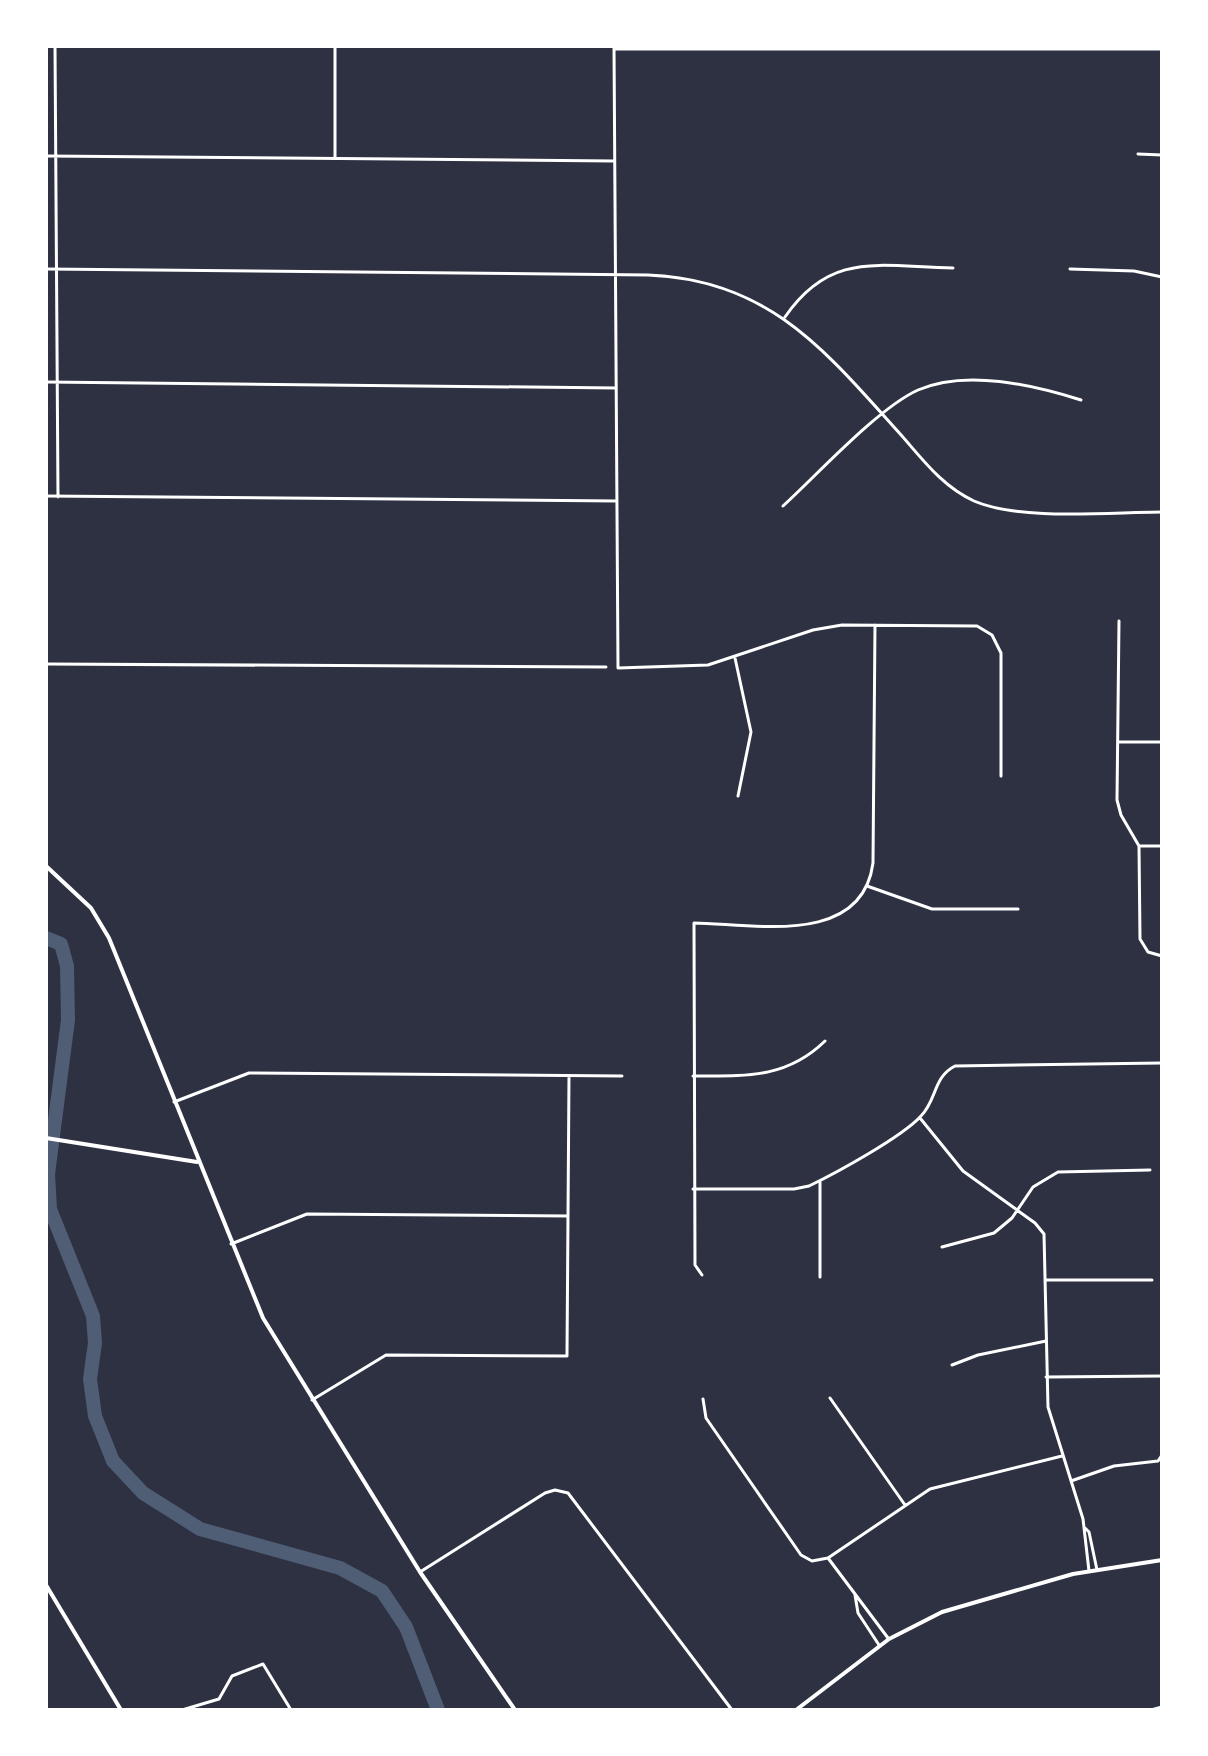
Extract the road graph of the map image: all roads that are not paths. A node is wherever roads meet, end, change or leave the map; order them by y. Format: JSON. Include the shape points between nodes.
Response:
{"nodes":[{"id":1,"x":55,"y":46,"type":"edge"},
{"id":2,"x":335,"y":46,"type":"edge"},
{"id":3,"x":954,"y":46,"type":"edge"},
{"id":4,"x":614,"y":48,"type":"edge"},
{"id":5,"x":1162,"y":49,"type":"edge"},
{"id":6,"x":1138,"y":154,"type":"dead end"},
{"id":7,"x":1162,"y":155,"type":"edge"},
{"id":8,"x":46,"y":156,"type":"edge"},
{"id":9,"x":56,"y":156,"type":"junction"},
{"id":10,"x":335,"y":159,"type":"junction"},
{"id":11,"x":615,"y":161,"type":"junction"},
{"id":12,"x":953,"y":268,"type":"dead end"},
{"id":13,"x":46,"y":269,"type":"edge"},
{"id":14,"x":1070,"y":269,"type":"dead end"},
{"id":15,"x":56,"y":270,"type":"junction"},
{"id":16,"x":615,"y":275,"type":"junction"},
{"id":17,"x":1162,"y":277,"type":"edge"},
{"id":18,"x":785,"y":317,"type":"junction"},
{"id":19,"x":46,"y":382,"type":"edge"},
{"id":20,"x":57,"y":383,"type":"junction"},
{"id":21,"x":616,"y":388,"type":"junction"},
{"id":22,"x":1081,"y":400,"type":"dead end"},
{"id":23,"x":882,"y":415,"type":"junction"},
{"id":24,"x":46,"y":496,"type":"edge"},
{"id":25,"x":58,"y":497,"type":"junction"},
{"id":26,"x":617,"y":501,"type":"junction"},
{"id":27,"x":783,"y":506,"type":"dead end"},
{"id":28,"x":1162,"y":512,"type":"edge"},
{"id":29,"x":1119,"y":621,"type":"dead end"},
{"id":30,"x":875,"y":624,"type":"junction"},
{"id":31,"x":735,"y":658,"type":"junction"},
{"id":32,"x":46,"y":664,"type":"edge"},
{"id":33,"x":606,"y":667,"type":"dead end"},
{"id":34,"x":1118,"y":742,"type":"junction"},
{"id":35,"x":1162,"y":742,"type":"edge"},
{"id":36,"x":1001,"y":776,"type":"dead end"},
{"id":37,"x":738,"y":796,"type":"dead end"},
{"id":38,"x":1139,"y":846,"type":"junction"},
{"id":39,"x":1162,"y":846,"type":"edge"},
{"id":40,"x":46,"y":866,"type":"edge"},
{"id":41,"x":867,"y":886,"type":"junction"},
{"id":42,"x":1018,"y":909,"type":"dead end"},
{"id":43,"x":1162,"y":956,"type":"edge"},
{"id":44,"x":825,"y":1041,"type":"dead end"},
{"id":45,"x":1162,"y":1063,"type":"edge"},
{"id":46,"x":569,"y":1076,"type":"junction"},
{"id":47,"x":622,"y":1076,"type":"dead end"},
{"id":48,"x":693,"y":1076,"type":"junction"},
{"id":49,"x":174,"y":1102,"type":"junction"},
{"id":50,"x":920,"y":1118,"type":"junction"},
{"id":51,"x":46,"y":1138,"type":"edge"},
{"id":52,"x":197,"y":1162,"type":"junction"},
{"id":53,"x":1150,"y":1170,"type":"dead end"},
{"id":54,"x":820,"y":1181,"type":"junction"},
{"id":55,"x":693,"y":1189,"type":"junction"},
{"id":56,"x":1017,"y":1211,"type":"junction"},
{"id":57,"x":568,"y":1216,"type":"junction"},
{"id":58,"x":231,"y":1244,"type":"junction"},
{"id":59,"x":942,"y":1247,"type":"dead end"},
{"id":60,"x":702,"y":1275,"type":"dead end"},
{"id":61,"x":820,"y":1277,"type":"dead end"},
{"id":62,"x":1046,"y":1280,"type":"junction"},
{"id":63,"x":1152,"y":1280,"type":"dead end"},
{"id":64,"x":1046,"y":1341,"type":"junction"},
{"id":65,"x":952,"y":1365,"type":"dead end"},
{"id":66,"x":1162,"y":1376,"type":"edge"},
{"id":67,"x":1046,"y":1377,"type":"junction"},
{"id":68,"x":830,"y":1398,"type":"dead end"},
{"id":69,"x":703,"y":1399,"type":"dead end"},
{"id":70,"x":312,"y":1400,"type":"junction"},
{"id":71,"x":1162,"y":1455,"type":"edge"},
{"id":72,"x":1062,"y":1456,"type":"junction"},
{"id":73,"x":1071,"y":1481,"type":"junction"},
{"id":74,"x":905,"y":1505,"type":"junction"},
{"id":75,"x":1085,"y":1528,"type":"junction"},
{"id":76,"x":828,"y":1558,"type":"junction"},
{"id":77,"x":1162,"y":1560,"type":"edge"},
{"id":78,"x":1097,"y":1570,"type":"junction"},
{"id":79,"x":1089,"y":1571,"type":"junction"},
{"id":80,"x":420,"y":1572,"type":"junction"},
{"id":81,"x":46,"y":1585,"type":"edge"},
{"id":82,"x":855,"y":1595,"type":"junction"},
{"id":83,"x":889,"y":1639,"type":"junction"},
{"id":84,"x":880,"y":1646,"type":"junction"},
{"id":85,"x":1162,"y":1707,"type":"edge"},
{"id":86,"x":121,"y":1710,"type":"edge"},
{"id":87,"x":182,"y":1710,"type":"edge"},
{"id":88,"x":291,"y":1710,"type":"edge"},
{"id":89,"x":515,"y":1710,"type":"edge"},
{"id":90,"x":732,"y":1710,"type":"edge"},
{"id":91,"x":796,"y":1710,"type":"edge"},
{"id":92,"x":1151,"y":1710,"type":"edge"}],
"edges":[{"from":1,"to":9,"type":"street"},
{"from":2,"to":10,"type":"street"},
{"from":3,"to":4,"type":"street"},
{"from":3,"to":5,"type":"street"},
{"from":4,"to":11,"type":"street"},
{"from":6,"to":7,"type":"street"},
{"from":8,"to":9,"type":"street"},
{"from":9,"to":10,"type":"street"},
{"from":9,"to":15,"type":"street"},
{"from":10,"to":11,"type":"street"},
{"from":11,"to":16,"type":"street"},
{"from":12,"to":18,"type":"street","via":[[841,269],[811,285]]},
{"from":13,"to":15,"type":"street"},
{"from":14,"to":17,"type":"street"},
{"from":15,"to":16,"type":"street"},
{"from":15,"to":20,"type":"street"},
{"from":16,"to":18,"type":"street","via":[[707,282],[748,296]]},
{"from":16,"to":21,"type":"street"},
{"from":18,"to":23,"type":"street","via":[[815,341]]},
{"from":19,"to":20,"type":"street"},
{"from":20,"to":21,"type":"street"},
{"from":20,"to":25,"type":"street"},
{"from":21,"to":26,"type":"street"},
{"from":22,"to":23,"type":"street","via":[[1008,383],[951,382],[916,391]]},
{"from":23,"to":27,"type":"street"},
{"from":23,"to":28,"type":"street","via":[[941,479],[986,506],[1017,512]]},
{"from":24,"to":25,"type":"street"},
{"from":25,"to":26,"type":"street"},
{"from":26,"to":31,"type":"street","via":[[618,668],[686,667]]},
{"from":29,"to":34,"type":"street"},
{"from":30,"to":31,"type":"street","via":[[813,630]]},
{"from":30,"to":36,"type":"street","via":[[968,625],[992,635],[1001,653]]},
{"from":30,"to":41,"type":"street","via":[[873,863]]},
{"from":31,"to":37,"type":"street","via":[[751,732]]},
{"from":32,"to":33,"type":"street"},
{"from":34,"to":35,"type":"street"},
{"from":34,"to":38,"type":"street","via":[[1119,808]]},
{"from":38,"to":39,"type":"street"},
{"from":38,"to":43,"type":"street","via":[[1140,939],[1148,952]]},
{"from":40,"to":49,"type":"street","via":[[101,923]]},
{"from":41,"to":42,"type":"street","via":[[932,909]]},
{"from":41,"to":48,"type":"street","via":[[849,909],[824,922],[694,923]]},
{"from":44,"to":48,"type":"street","via":[[796,1064],[772,1074]]},
{"from":45,"to":50,"type":"street","via":[[964,1064],[943,1074]]},
{"from":46,"to":47,"type":"street"},
{"from":46,"to":49,"type":"street","via":[[249,1073]]},
{"from":46,"to":57,"type":"street"},
{"from":48,"to":55,"type":"street"},
{"from":49,"to":52,"type":"street"},
{"from":50,"to":54,"type":"street"},
{"from":50,"to":56,"type":"street","via":[[963,1171]]},
{"from":51,"to":52,"type":"street"},
{"from":52,"to":58,"type":"street"},
{"from":53,"to":56,"type":"street","via":[[1058,1172],[1033,1187]]},
{"from":54,"to":55,"type":"street","via":[[794,1189]]},
{"from":54,"to":61,"type":"street"},
{"from":55,"to":60,"type":"street","via":[[695,1265]]},
{"from":56,"to":59,"type":"street","via":[[988,1236]]},
{"from":56,"to":62,"type":"street","via":[[1044,1234]]},
{"from":57,"to":58,"type":"street","via":[[307,1214]]},
{"from":57,"to":70,"type":"street","via":[[567,1356],[386,1355]]},
{"from":58,"to":70,"type":"street","via":[[263,1318]]},
{"from":62,"to":63,"type":"street"},
{"from":62,"to":64,"type":"street"},
{"from":64,"to":65,"type":"street"},
{"from":64,"to":67,"type":"street"},
{"from":66,"to":67,"type":"street"},
{"from":67,"to":72,"type":"street"},
{"from":68,"to":74,"type":"street"},
{"from":69,"to":76,"type":"street","via":[[706,1418],[801,1555],[812,1561]]},
{"from":70,"to":80,"type":"street"},
{"from":71,"to":73,"type":"street","via":[[1158,1461],[1114,1466]]},
{"from":72,"to":73,"type":"street"},
{"from":72,"to":74,"type":"street","via":[[941,1485]]},
{"from":73,"to":75,"type":"street"},
{"from":74,"to":76,"type":"street"},
{"from":75,"to":78,"type":"street"},
{"from":75,"to":79,"type":"street"},
{"from":76,"to":82,"type":"street"},
{"from":77,"to":78,"type":"street"},
{"from":78,"to":79,"type":"street"},
{"from":79,"to":83,"type":"street","via":[[942,1612]]},
{"from":80,"to":89,"type":"street"},
{"from":80,"to":90,"type":"street","via":[[545,1493],[568,1493]]},
{"from":81,"to":86,"type":"street"},
{"from":82,"to":83,"type":"street"},
{"from":82,"to":84,"type":"street","via":[[858,1613]]},
{"from":83,"to":84,"type":"street"},
{"from":84,"to":91,"type":"street"},
{"from":85,"to":92,"type":"street"},
{"from":87,"to":88,"type":"street","via":[[219,1699],[232,1676],[263,1664]]}]}
